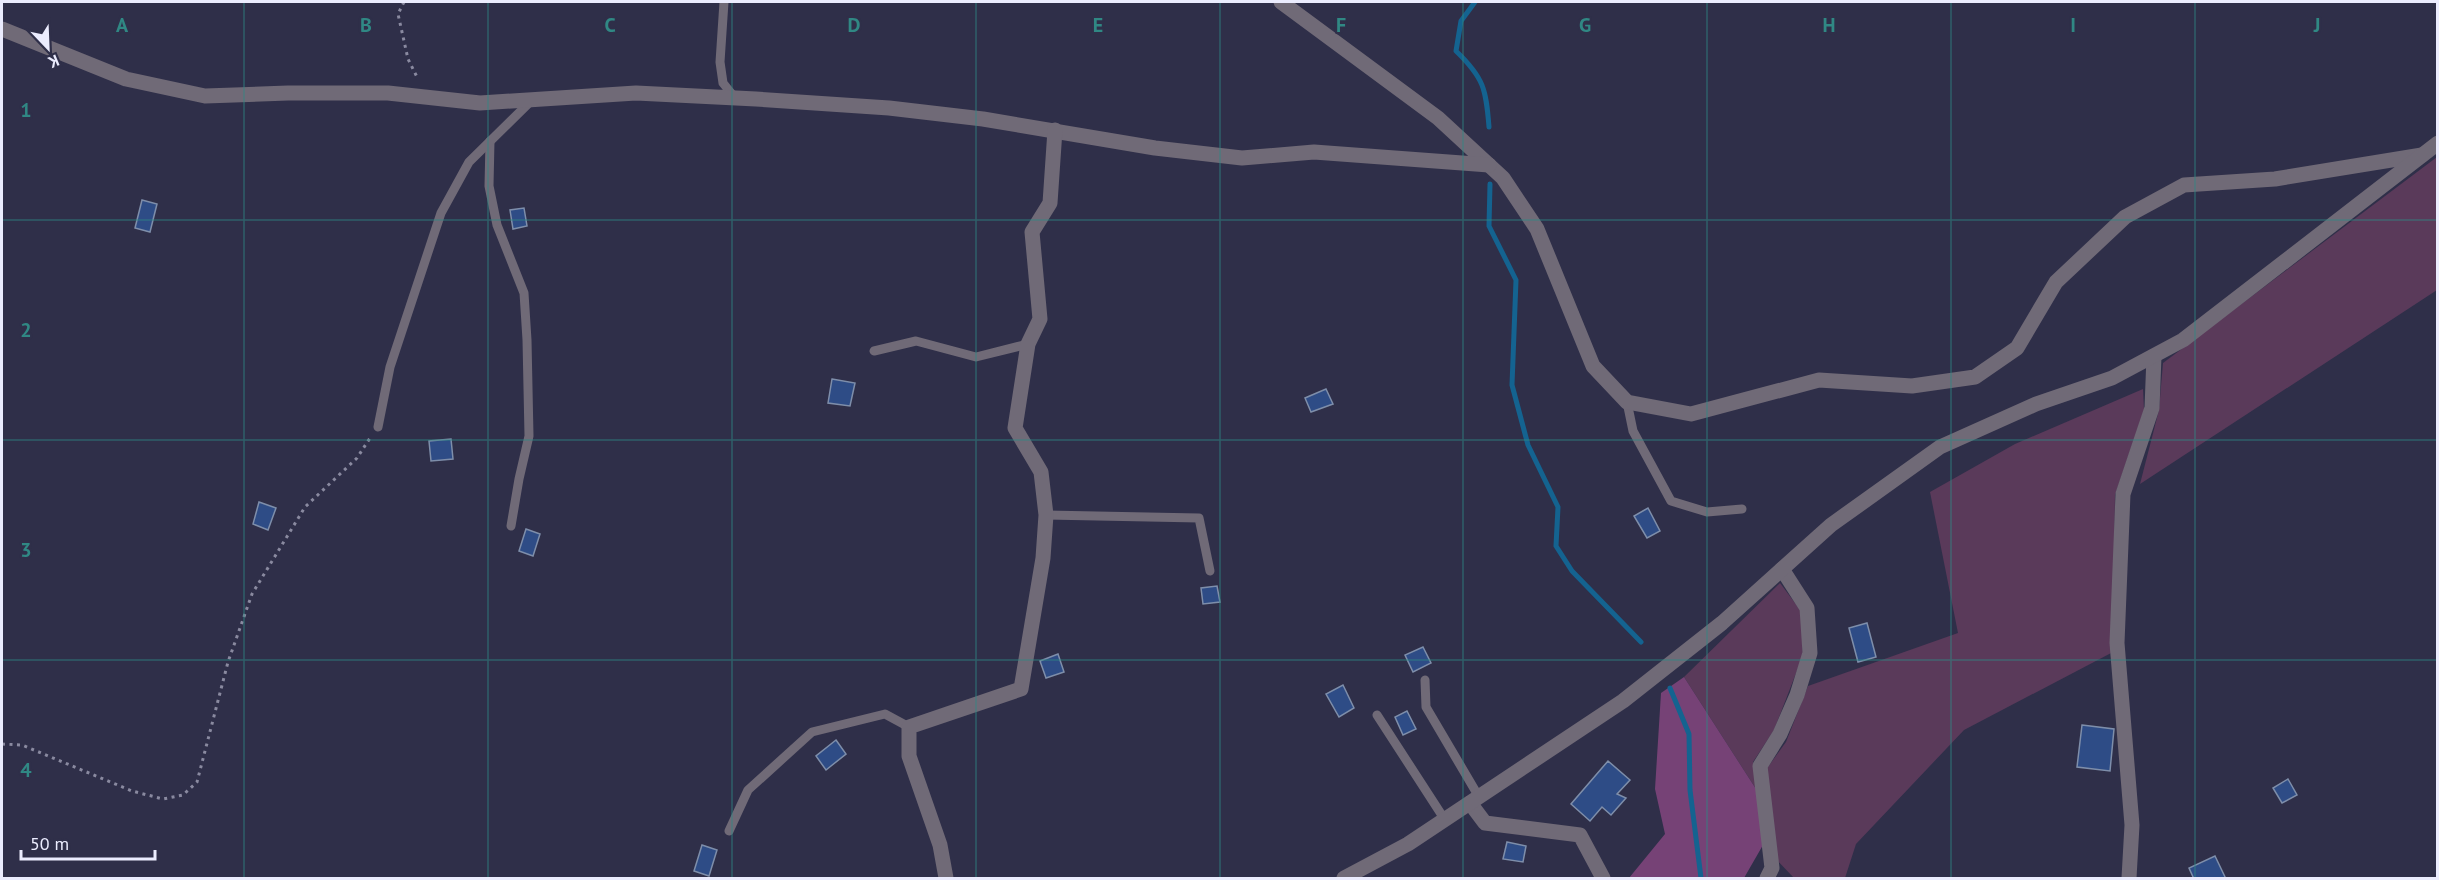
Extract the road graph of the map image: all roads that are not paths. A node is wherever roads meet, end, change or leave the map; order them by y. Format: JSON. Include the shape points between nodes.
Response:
{"nodes":[{"id":1,"x":724,"y":2,"type":"edge"},
{"id":2,"x":1281,"y":2,"type":"edge"},
{"id":3,"x":2,"y":29,"type":"edge"},
{"id":4,"x":735,"y":98,"type":"junction"},
{"id":5,"x":533,"y":99,"type":"junction"},
{"id":6,"x":1055,"y":130,"type":"junction"},
{"id":7,"x":490,"y":141,"type":"junction"},
{"id":8,"x":2438,"y":143,"type":"edge"},
{"id":9,"x":2422,"y":155,"type":"junction"},
{"id":10,"x":1489,"y":165,"type":"junction"},
{"id":11,"x":1028,"y":344,"type":"junction"},
{"id":12,"x":874,"y":351,"type":"dead end"},
{"id":13,"x":2154,"y":356,"type":"junction"},
{"id":14,"x":1627,"y":402,"type":"junction"},
{"id":15,"x":378,"y":427,"type":"road end"},
{"id":16,"x":1742,"y":509,"type":"dead end"},
{"id":17,"x":1046,"y":515,"type":"junction"},
{"id":18,"x":511,"y":526,"type":"dead end"},
{"id":19,"x":1782,"y":569,"type":"junction"},
{"id":20,"x":1210,"y":571,"type":"dead end"},
{"id":21,"x":1425,"y":680,"type":"dead end"},
{"id":22,"x":1377,"y":715,"type":"dead end"},
{"id":23,"x":909,"y":727,"type":"junction"},
{"id":24,"x":1474,"y":800,"type":"junction"},
{"id":25,"x":1444,"y":820,"type":"junction"},
{"id":26,"x":729,"y":831,"type":"dead end"},
{"id":27,"x":946,"y":879,"type":"edge"},
{"id":28,"x":1344,"y":879,"type":"edge"},
{"id":29,"x":1603,"y":879,"type":"edge"},
{"id":30,"x":1767,"y":879,"type":"edge"},
{"id":31,"x":2129,"y":879,"type":"edge"}],
"edges":[{"from":1,"to":4,"type":"lane","via":[[720,62],[723,83]]},
{"from":2,"to":10,"type":"street","via":[[1438,118]]},
{"from":3,"to":5,"type":"street","via":[[126,79],[205,96],[388,93],[480,103]]},
{"from":4,"to":5,"type":"street","via":[[636,93]]},
{"from":4,"to":6,"type":"street","via":[[889,108]]},
{"from":5,"to":7,"type":"lane"},
{"from":6,"to":10,"type":"street","via":[[1242,158],[1314,152]]},
{"from":6,"to":11,"type":"street","via":[[1050,203],[1032,232],[1040,319]]},
{"from":7,"to":15,"type":"lane","via":[[469,162],[441,213],[390,367]]},
{"from":7,"to":18,"type":"lane","via":[[489,186],[497,225],[524,293],[527,340],[529,436]]},
{"from":8,"to":9,"type":"street"},
{"from":9,"to":13,"type":"street","via":[[2184,340]]},
{"from":9,"to":14,"type":"street","via":[[2275,179],[2184,185],[2125,217],[2056,282],[2018,348],[1975,377],[1912,386],[1819,380],[1691,414]]},
{"from":10,"to":14,"type":"street","via":[[1503,177],[1537,229],[1593,366]]},
{"from":11,"to":12,"type":"lane","via":[[976,357],[916,341]]},
{"from":11,"to":17,"type":"street","via":[[1016,428],[1041,472]]},
{"from":13,"to":19,"type":"street","via":[[2112,378],[2036,404],[1940,447],[1831,525]]},
{"from":13,"to":31,"type":"street","via":[[2152,408],[2123,494],[2117,643],[2132,825]]},
{"from":14,"to":16,"type":"lane","via":[[1633,432],[1671,501],[1707,512]]},
{"from":17,"to":20,"type":"lane","via":[[1198,518]]},
{"from":17,"to":23,"type":"street","via":[[1043,558],[1021,689]]},
{"from":19,"to":24,"type":"street","via":[[1722,623],[1623,701]]},
{"from":19,"to":30,"type":"street","via":[[1806,608],[1810,653],[1780,734],[1760,766],[1772,868]]},
{"from":21,"to":24,"type":"lane","via":[[1426,707]]},
{"from":22,"to":25,"type":"lane"},
{"from":23,"to":26,"type":"lane","via":[[885,714],[812,732],[748,790]]},
{"from":23,"to":27,"type":"street","via":[[909,756],[940,845]]},
{"from":24,"to":25,"type":"street"},
{"from":24,"to":29,"type":"street","via":[[1485,823],[1580,835]]},
{"from":25,"to":28,"type":"street"}]}
